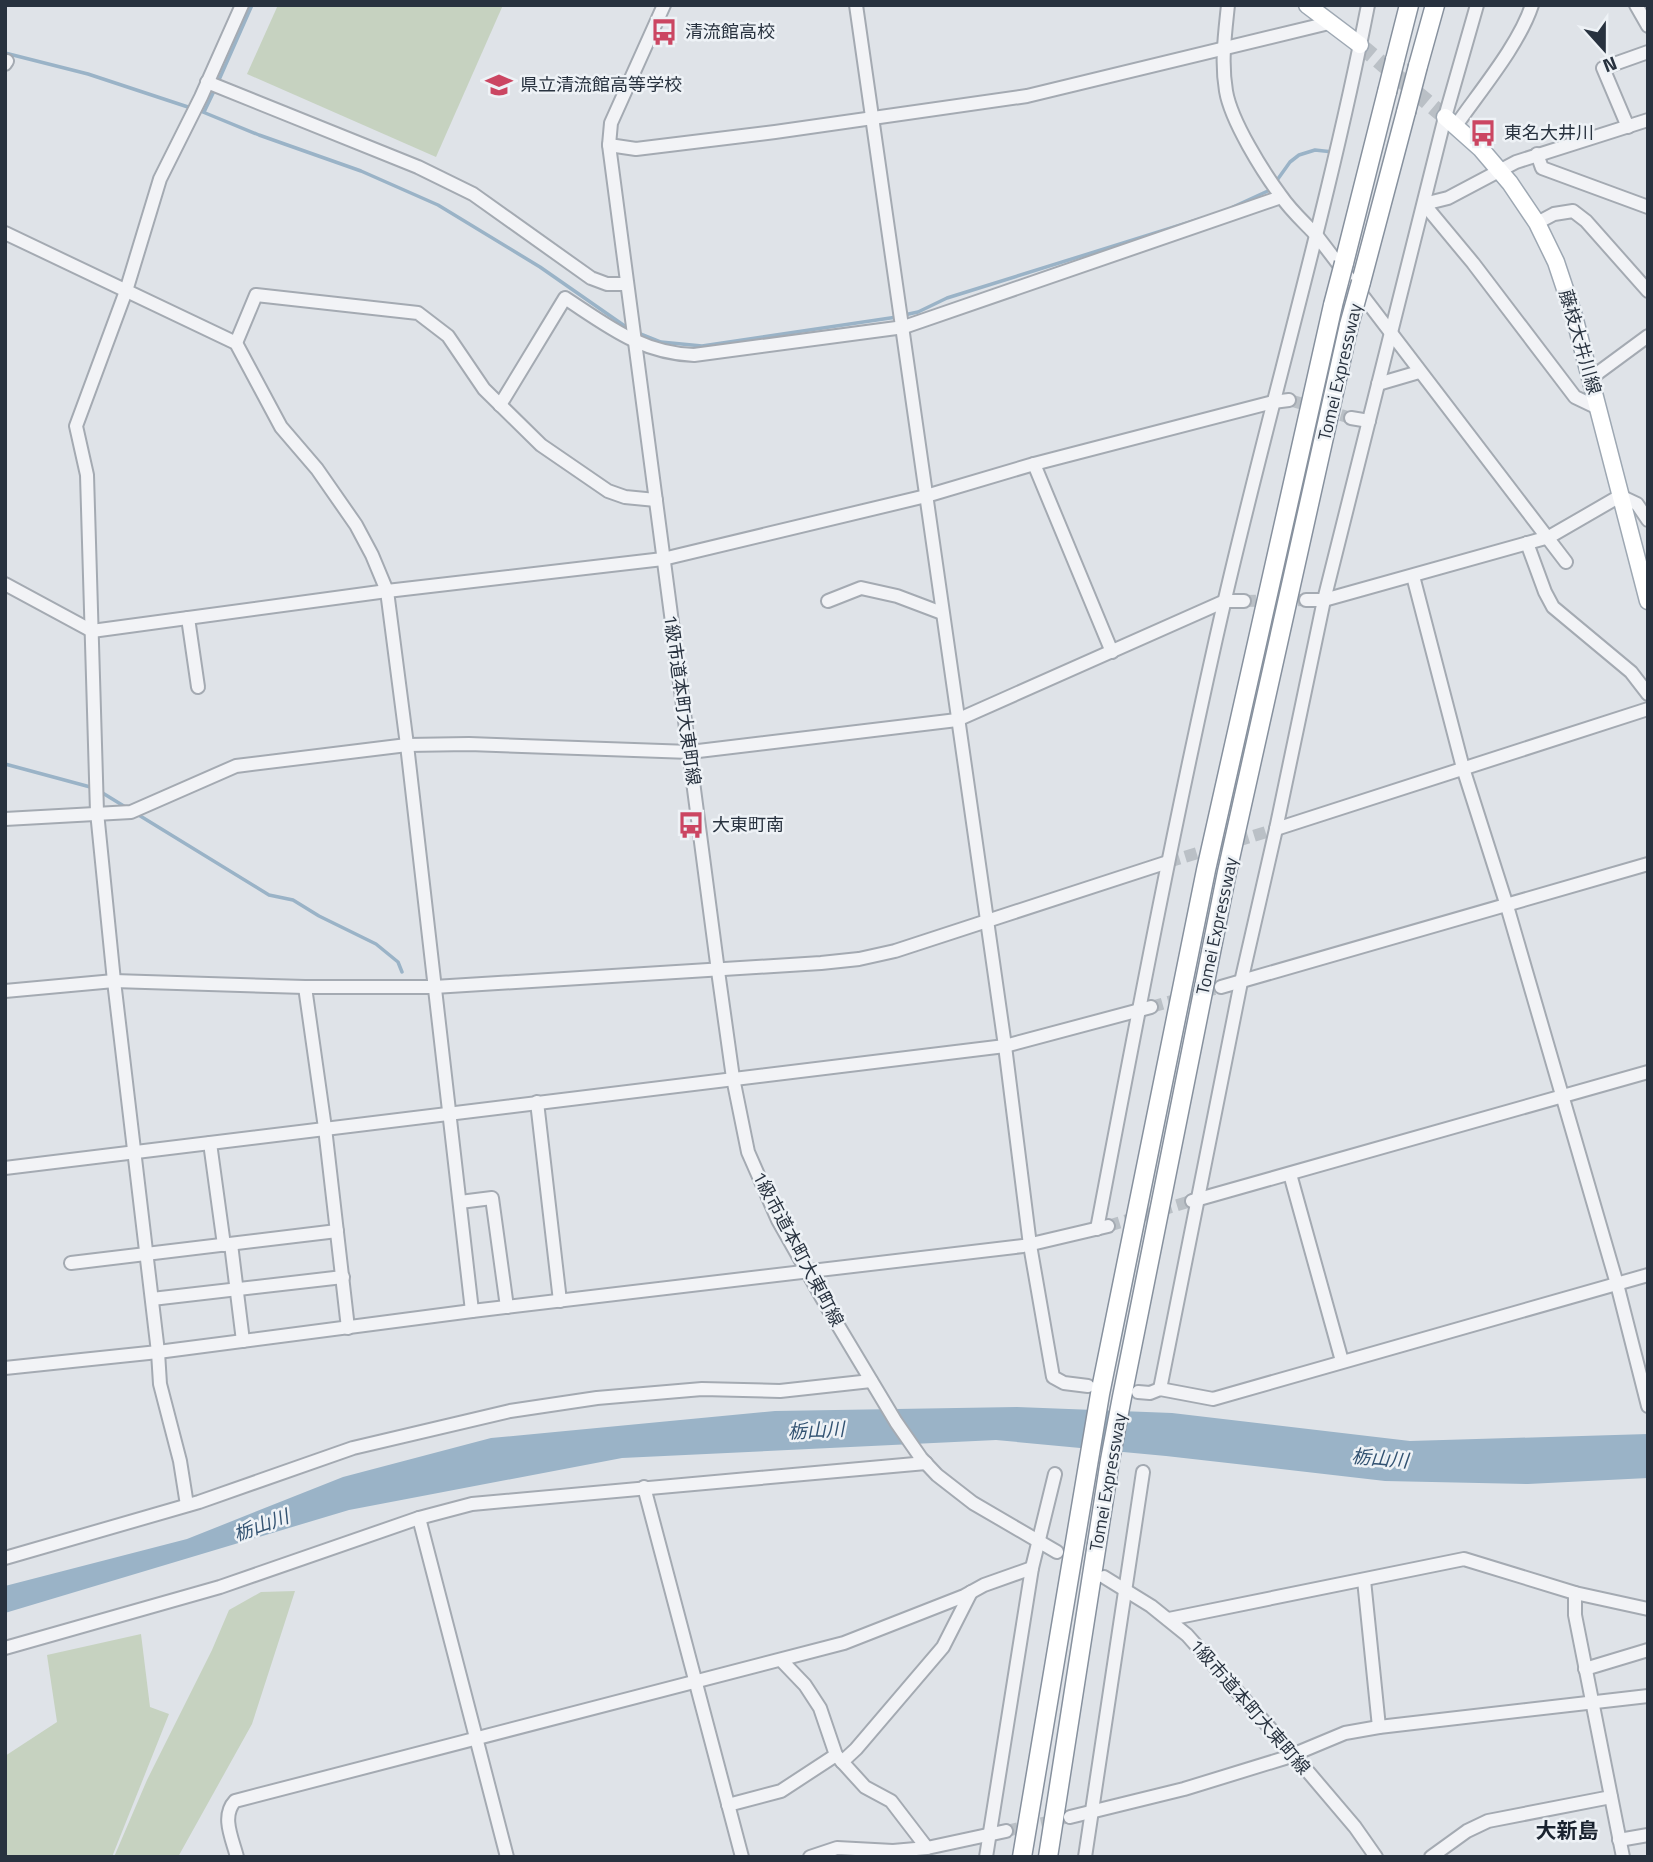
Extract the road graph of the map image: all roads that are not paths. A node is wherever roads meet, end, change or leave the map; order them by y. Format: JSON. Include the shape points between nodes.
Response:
{"nodes":[{"id":1,"x":242,"y":5,"type":"edge"},
{"id":2,"x":664,"y":5,"type":"edge"},
{"id":3,"x":856,"y":5,"type":"edge"},
{"id":4,"x":1228,"y":5,"type":"edge"},
{"id":5,"x":1307,"y":5,"type":"edge"},
{"id":6,"x":1368,"y":5,"type":"edge"},
{"id":7,"x":1409,"y":5,"type":"edge"},
{"id":8,"x":1435,"y":5,"type":"edge"},
{"id":9,"x":1477,"y":5,"type":"edge"},
{"id":10,"x":1532,"y":5,"type":"edge"},
{"id":11,"x":1636,"y":5,"type":"edge"},
{"id":12,"x":1329,"y":23,"type":"junction"},
{"id":13,"x":1648,"y":26,"type":"edge"},
{"id":14,"x":1360,"y":45,"type":"junction"},
{"id":15,"x":1223,"y":50,"type":"junction"},
{"id":16,"x":1648,"y":52,"type":"edge"},
{"id":17,"x":210,"y":83,"type":"junction"},
{"id":18,"x":872,"y":118,"type":"junction"},
{"id":19,"x":1648,"y":120,"type":"edge"},
{"id":20,"x":1450,"y":122,"type":"junction"},
{"id":21,"x":1628,"y":127,"type":"junction"},
{"id":22,"x":609,"y":146,"type":"junction"},
{"id":23,"x":1537,"y":154,"type":"junction"},
{"id":24,"x":1500,"y":170,"type":"junction"},
{"id":25,"x":1281,"y":197,"type":"junction"},
{"id":26,"x":1424,"y":204,"type":"junction"},
{"id":27,"x":1648,"y":207,"type":"edge"},
{"id":28,"x":1537,"y":223,"type":"junction"},
{"id":29,"x":5,"y":233,"type":"edge"},
{"id":30,"x":1317,"y":236,"type":"junction"},
{"id":31,"x":627,"y":284,"type":"junction"},
{"id":32,"x":1648,"y":290,"type":"edge"},
{"id":33,"x":126,"y":292,"type":"junction"},
{"id":34,"x":904,"y":327,"type":"junction"},
{"id":35,"x":1389,"y":333,"type":"junction"},
{"id":36,"x":1648,"y":336,"type":"edge"},
{"id":37,"x":635,"y":342,"type":"junction"},
{"id":38,"x":236,"y":343,"type":"junction"},
{"id":39,"x":1419,"y":372,"type":"junction"},
{"id":40,"x":1591,"y":378,"type":"junction"},
{"id":41,"x":1378,"y":384,"type":"junction"},
{"id":42,"x":1289,"y":400,"type":"tunnel mouth"},
{"id":43,"x":1273,"y":402,"type":"junction"},
{"id":44,"x":500,"y":405,"type":"junction"},
{"id":45,"x":1598,"y":408,"type":"junction"},
{"id":46,"x":1352,"y":418,"type":"tunnel mouth"},
{"id":47,"x":1370,"y":421,"type":"junction"},
{"id":48,"x":1034,"y":464,"type":"junction"},
{"id":49,"x":926,"y":496,"type":"junction"},
{"id":50,"x":1620,"y":496,"type":"junction"},
{"id":51,"x":656,"y":500,"type":"junction"},
{"id":52,"x":1648,"y":520,"type":"edge"},
{"id":53,"x":1549,"y":537,"type":"junction"},
{"id":54,"x":1527,"y":543,"type":"junction"},
{"id":55,"x":663,"y":559,"type":"junction"},
{"id":56,"x":1566,"y":562,"type":"dead end"},
{"id":57,"x":1413,"y":576,"type":"junction"},
{"id":58,"x":5,"y":584,"type":"edge"},
{"id":59,"x":387,"y":591,"type":"junction"},
{"id":60,"x":1307,"y":600,"type":"tunnel mouth"},
{"id":61,"x":1325,"y":600,"type":"junction"},
{"id":62,"x":828,"y":601,"type":"dead end"},
{"id":63,"x":1225,"y":601,"type":"junction"},
{"id":64,"x":1244,"y":601,"type":"tunnel mouth"},
{"id":65,"x":1648,"y":601,"type":"edge"},
{"id":66,"x":942,"y":612,"type":"junction"},
{"id":67,"x":188,"y":618,"type":"junction"},
{"id":68,"x":92,"y":631,"type":"junction"},
{"id":69,"x":1112,"y":652,"type":"junction"},
{"id":70,"x":198,"y":687,"type":"dead end"},
{"id":71,"x":1648,"y":694,"type":"edge"},
{"id":72,"x":1648,"y":709,"type":"edge"},
{"id":73,"x":957,"y":720,"type":"junction"},
{"id":74,"x":407,"y":744,"type":"junction"},
{"id":75,"x":690,"y":752,"type":"junction"},
{"id":76,"x":1463,"y":768,"type":"junction"},
{"id":77,"x":97,"y":812,"type":"junction"},
{"id":78,"x":5,"y":819,"type":"edge"},
{"id":79,"x":1276,"y":829,"type":"junction"},
{"id":80,"x":1168,"y":862,"type":"junction"},
{"id":81,"x":1648,"y":864,"type":"edge"},
{"id":82,"x":1507,"y":906,"type":"junction"},
{"id":83,"x":986,"y":922,"type":"junction"},
{"id":84,"x":718,"y":971,"type":"junction"},
{"id":85,"x":114,"y":981,"type":"junction"},
{"id":86,"x":1241,"y":982,"type":"junction"},
{"id":87,"x":305,"y":987,"type":"junction"},
{"id":88,"x":434,"y":987,"type":"junction"},
{"id":89,"x":1221,"y":987,"type":"tunnel mouth"},
{"id":90,"x":5,"y":991,"type":"edge"},
{"id":91,"x":1152,"y":1007,"type":"tunnel mouth"},
{"id":92,"x":1138,"y":1010,"type":"junction"},
{"id":93,"x":1005,"y":1046,"type":"junction"},
{"id":94,"x":1648,"y":1072,"type":"edge"},
{"id":95,"x":733,"y":1079,"type":"junction"},
{"id":96,"x":1561,"y":1098,"type":"junction"},
{"id":97,"x":537,"y":1102,"type":"junction"},
{"id":98,"x":450,"y":1113,"type":"junction"},
{"id":99,"x":325,"y":1128,"type":"junction"},
{"id":100,"x":210,"y":1143,"type":"junction"},
{"id":101,"x":134,"y":1153,"type":"junction"},
{"id":102,"x":5,"y":1168,"type":"edge"},
{"id":103,"x":1290,"y":1174,"type":"junction"},
{"id":104,"x":1195,"y":1200,"type":"junction"},
{"id":105,"x":460,"y":1202,"type":"junction"},
{"id":106,"x":337,"y":1231,"type":"junction"},
{"id":107,"x":228,"y":1245,"type":"junction"},
{"id":108,"x":1030,"y":1245,"type":"junction"},
{"id":109,"x":146,"y":1255,"type":"junction"},
{"id":110,"x":71,"y":1263,"type":"dead end"},
{"id":111,"x":809,"y":1272,"type":"junction"},
{"id":112,"x":1648,"y":1275,"type":"edge"},
{"id":113,"x":343,"y":1277,"type":"junction"},
{"id":114,"x":1617,"y":1284,"type":"junction"},
{"id":115,"x":236,"y":1289,"type":"junction"},
{"id":116,"x":152,"y":1299,"type":"junction"},
{"id":117,"x":560,"y":1301,"type":"junction"},
{"id":118,"x":507,"y":1307,"type":"junction"},
{"id":119,"x":472,"y":1311,"type":"junction"},
{"id":120,"x":348,"y":1328,"type":"junction"},
{"id":121,"x":243,"y":1342,"type":"junction"},
{"id":122,"x":158,"y":1352,"type":"junction"},
{"id":123,"x":1342,"y":1362,"type":"junction"},
{"id":124,"x":5,"y":1368,"type":"edge"},
{"id":125,"x":873,"y":1384,"type":"junction"},
{"id":126,"x":1160,"y":1389,"type":"junction"},
{"id":127,"x":1094,"y":1390,"type":"junction"},
{"id":128,"x":1130,"y":1395,"type":"junction"},
{"id":129,"x":1648,"y":1406,"type":"edge"},
{"id":130,"x":924,"y":1460,"type":"junction"},
{"id":131,"x":1143,"y":1472,"type":"dead end"},
{"id":132,"x":1055,"y":1474,"type":"dead end"},
{"id":133,"x":644,"y":1487,"type":"junction"},
{"id":134,"x":187,"y":1505,"type":"junction"},
{"id":135,"x":419,"y":1518,"type":"junction"},
{"id":136,"x":1039,"y":1541,"type":"junction"},
{"id":137,"x":1057,"y":1552,"type":"dead end"},
{"id":138,"x":6,"y":1557,"type":"edge"},
{"id":139,"x":1032,"y":1568,"type":"junction"},
{"id":140,"x":1104,"y":1577,"type":"dead end"},
{"id":141,"x":1364,"y":1580,"type":"junction"},
{"id":142,"x":1126,"y":1590,"type":"junction"},
{"id":143,"x":971,"y":1591,"type":"junction"},
{"id":144,"x":1575,"y":1593,"type":"junction"},
{"id":145,"x":1648,"y":1609,"type":"edge"},
{"id":146,"x":1170,"y":1619,"type":"junction"},
{"id":147,"x":5,"y":1648,"type":"edge"},
{"id":148,"x":1648,"y":1650,"type":"edge"},
{"id":149,"x":781,"y":1660,"type":"junction"},
{"id":150,"x":1586,"y":1669,"type":"junction"},
{"id":151,"x":696,"y":1683,"type":"junction"},
{"id":152,"x":1648,"y":1696,"type":"edge"},
{"id":153,"x":1592,"y":1703,"type":"junction"},
{"id":154,"x":1379,"y":1727,"type":"junction"},
{"id":155,"x":478,"y":1739,"type":"junction"},
{"id":156,"x":1293,"y":1754,"type":"junction"},
{"id":157,"x":839,"y":1758,"type":"junction"},
{"id":158,"x":1611,"y":1797,"type":"junction"},
{"id":159,"x":728,"y":1805,"type":"junction"},
{"id":160,"x":1091,"y":1812,"type":"junction"},
{"id":161,"x":1070,"y":1817,"type":"tunnel mouth"},
{"id":162,"x":1006,"y":1831,"type":"tunnel mouth"},
{"id":163,"x":990,"y":1835,"type":"junction"},
{"id":164,"x":1648,"y":1835,"type":"edge"},
{"id":165,"x":1619,"y":1840,"type":"junction"},
{"id":166,"x":927,"y":1847,"type":"junction"},
{"id":167,"x":237,"y":1857,"type":"edge"},
{"id":168,"x":507,"y":1857,"type":"edge"},
{"id":169,"x":742,"y":1857,"type":"edge"},
{"id":170,"x":810,"y":1857,"type":"edge"},
{"id":171,"x":986,"y":1857,"type":"edge"},
{"id":172,"x":1022,"y":1857,"type":"edge"},
{"id":173,"x":1048,"y":1857,"type":"edge"},
{"id":174,"x":1085,"y":1857,"type":"edge"},
{"id":175,"x":1376,"y":1857,"type":"edge"},
{"id":176,"x":1431,"y":1857,"type":"edge"},
{"id":177,"x":1623,"y":1857,"type":"edge"}],
"edges":[{"from":1,"to":17,"type":"street"},
{"from":2,"to":22,"type":"street","name":"1級市道本町大東町線","via":[[611,123]]},
{"from":3,"to":18,"type":"street"},
{"from":4,"to":15,"type":"street"},
{"from":5,"to":12,"type":"main road"},
{"from":6,"to":14,"type":"street"},
{"from":7,"to":127,"type":"highway","name":"Tomei Expressway","bridge":true,"via":[[1333,304]]},
{"from":8,"to":128,"type":"highway","name":"Tomei Expressway","bridge":true,"via":[[1349,324],[1227,872]]},
{"from":9,"to":20,"type":"street"},
{"from":10,"to":20,"type":"street","via":[[1503,57]]},
{"from":11,"to":13,"type":"street"},
{"from":12,"to":14,"type":"main road"},
{"from":12,"to":15,"type":"street"},
{"from":14,"to":30,"type":"street"},
{"from":15,"to":18,"type":"street","via":[[1027,96]]},
{"from":15,"to":25,"type":"street","via":[[1226,93],[1236,121]]},
{"from":16,"to":21,"type":"street","via":[[1603,68]]},
{"from":17,"to":31,"type":"street","via":[[418,167],[473,194],[591,278]]},
{"from":17,"to":33,"type":"street","via":[[160,179]]},
{"from":18,"to":22,"type":"street","via":[[636,149]]},
{"from":18,"to":34,"type":"street"},
{"from":19,"to":21,"type":"street"},
{"from":20,"to":24,"type":"main road","name":"藤枝大井川線"},
{"from":20,"to":26,"type":"street"},
{"from":21,"to":23,"type":"street"},
{"from":22,"to":31,"type":"street","name":"1級市道本町大東町線"},
{"from":23,"to":24,"type":"street"},
{"from":23,"to":27,"type":"street","via":[[1542,168]]},
{"from":24,"to":26,"type":"street","via":[[1448,198]]},
{"from":24,"to":28,"type":"main road","name":"藤枝大井川線"},
{"from":25,"to":30,"type":"street"},
{"from":25,"to":34,"type":"street"},
{"from":26,"to":35,"type":"street"},
{"from":26,"to":45,"type":"street","via":[[1575,397]]},
{"from":28,"to":32,"type":"street","via":[[1573,211]]},
{"from":28,"to":40,"type":"main road","name":"藤枝大井川線","via":[[1556,261]]},
{"from":29,"to":33,"type":"street"},
{"from":30,"to":35,"type":"street"},
{"from":30,"to":43,"type":"street"},
{"from":31,"to":37,"type":"street","name":"1級市道本町大東町線"},
{"from":33,"to":38,"type":"street"},
{"from":33,"to":68,"type":"street","via":[[76,426],[88,475]]},
{"from":34,"to":37,"type":"street","via":[[694,355]]},
{"from":34,"to":49,"type":"street"},
{"from":35,"to":39,"type":"street"},
{"from":35,"to":41,"type":"street"},
{"from":36,"to":40,"type":"street"},
{"from":37,"to":44,"type":"street","via":[[565,298]]},
{"from":37,"to":51,"type":"street","name":"1級市道本町大東町線"},
{"from":38,"to":44,"type":"street","via":[[256,295],[418,313],[448,336]]},
{"from":38,"to":59,"type":"street","via":[[281,427],[317,468],[356,525]]},
{"from":39,"to":41,"type":"street"},
{"from":39,"to":53,"type":"street"},
{"from":40,"to":45,"type":"main road","name":"藤枝大井川線"},
{"from":41,"to":47,"type":"street"},
{"from":42,"to":43,"type":"street"},
{"from":43,"to":48,"type":"street"},
{"from":43,"to":63,"type":"street"},
{"from":44,"to":51,"type":"street","via":[[541,445],[589,480],[625,497]]},
{"from":45,"to":50,"type":"main road","name":"藤枝大井川線"},
{"from":46,"to":47,"type":"street"},
{"from":47,"to":61,"type":"street"},
{"from":48,"to":49,"type":"street"},
{"from":48,"to":69,"type":"street"},
{"from":49,"to":55,"type":"street"},
{"from":49,"to":66,"type":"street"},
{"from":50,"to":52,"type":"street","via":[[1637,504]]},
{"from":50,"to":53,"type":"street"},
{"from":50,"to":65,"type":"main road","name":"藤枝大井川線"},
{"from":51,"to":55,"type":"street","name":"1級市道本町大東町線"},
{"from":53,"to":54,"type":"street"},
{"from":53,"to":56,"type":"street"},
{"from":54,"to":57,"type":"street"},
{"from":54,"to":71,"type":"street","via":[[1553,607],[1631,672]]},
{"from":55,"to":59,"type":"street"},
{"from":55,"to":75,"type":"street","name":"1級市道本町大東町線"},
{"from":57,"to":61,"type":"street"},
{"from":57,"to":76,"type":"street"},
{"from":58,"to":68,"type":"street"},
{"from":59,"to":67,"type":"street"},
{"from":59,"to":74,"type":"street"},
{"from":60,"to":61,"type":"street"},
{"from":61,"to":79,"type":"street"},
{"from":62,"to":66,"type":"street","via":[[861,588]]},
{"from":63,"to":64,"type":"street"},
{"from":63,"to":69,"type":"street"},
{"from":63,"to":80,"type":"street"},
{"from":66,"to":73,"type":"street"},
{"from":67,"to":68,"type":"street"},
{"from":67,"to":70,"type":"street"},
{"from":68,"to":77,"type":"street"},
{"from":69,"to":73,"type":"street"},
{"from":72,"to":76,"type":"street"},
{"from":73,"to":75,"type":"street"},
{"from":73,"to":83,"type":"street"},
{"from":74,"to":75,"type":"street"},
{"from":74,"to":77,"type":"street","via":[[236,766],[131,812]]},
{"from":74,"to":88,"type":"street"},
{"from":75,"to":84,"type":"street","name":"1級市道本町大東町線"},
{"from":76,"to":79,"type":"street"},
{"from":76,"to":82,"type":"street"},
{"from":77,"to":78,"type":"street"},
{"from":77,"to":85,"type":"street"},
{"from":79,"to":86,"type":"street"},
{"from":80,"to":83,"type":"street"},
{"from":80,"to":92,"type":"street"},
{"from":81,"to":82,"type":"street"},
{"from":82,"to":86,"type":"street"},
{"from":82,"to":96,"type":"street"},
{"from":83,"to":84,"type":"street","via":[[859,959]]},
{"from":83,"to":93,"type":"street"},
{"from":84,"to":88,"type":"street"},
{"from":84,"to":95,"type":"street","name":"1級市道本町大東町線"},
{"from":85,"to":87,"type":"street"},
{"from":85,"to":90,"type":"street"},
{"from":85,"to":101,"type":"street"},
{"from":86,"to":89,"type":"street"},
{"from":86,"to":104,"type":"street"},
{"from":87,"to":88,"type":"street"},
{"from":87,"to":99,"type":"street"},
{"from":88,"to":98,"type":"street"},
{"from":91,"to":92,"type":"street"},
{"from":92,"to":93,"type":"street"},
{"from":92,"to":108,"type":"street","via":[[1103,1227]]},
{"from":93,"to":95,"type":"street"},
{"from":93,"to":108,"type":"street"},
{"from":94,"to":96,"type":"street"},
{"from":95,"to":97,"type":"street"},
{"from":95,"to":111,"type":"street","name":"1級市道本町大東町線","via":[[748,1152],[778,1220]]},
{"from":96,"to":103,"type":"street"},
{"from":96,"to":114,"type":"street"},
{"from":97,"to":98,"type":"street"},
{"from":97,"to":117,"type":"street"},
{"from":98,"to":99,"type":"street"},
{"from":98,"to":105,"type":"street"},
{"from":99,"to":100,"type":"street"},
{"from":99,"to":106,"type":"street"},
{"from":100,"to":101,"type":"street"},
{"from":100,"to":107,"type":"street"},
{"from":101,"to":102,"type":"street"},
{"from":101,"to":109,"type":"street"},
{"from":103,"to":104,"type":"street"},
{"from":103,"to":123,"type":"street"},
{"from":104,"to":126,"type":"street"},
{"from":105,"to":118,"type":"street","via":[[492,1198]]},
{"from":105,"to":119,"type":"street"},
{"from":106,"to":107,"type":"street"},
{"from":106,"to":113,"type":"street"},
{"from":107,"to":109,"type":"street"},
{"from":107,"to":115,"type":"street"},
{"from":108,"to":111,"type":"street"},
{"from":108,"to":127,"type":"street","via":[[1053,1377]]},
{"from":109,"to":110,"type":"street"},
{"from":109,"to":116,"type":"street"},
{"from":111,"to":117,"type":"street"},
{"from":111,"to":125,"type":"street","name":"1級市道本町大東町線"},
{"from":112,"to":114,"type":"street"},
{"from":113,"to":115,"type":"street"},
{"from":113,"to":120,"type":"street"},
{"from":114,"to":123,"type":"street"},
{"from":114,"to":129,"type":"street"},
{"from":115,"to":116,"type":"street"},
{"from":115,"to":121,"type":"street"},
{"from":116,"to":122,"type":"street"},
{"from":117,"to":118,"type":"street"},
{"from":118,"to":119,"type":"street"},
{"from":119,"to":120,"type":"street"},
{"from":120,"to":121,"type":"street"},
{"from":121,"to":122,"type":"street"},
{"from":122,"to":124,"type":"street"},
{"from":122,"to":134,"type":"street","via":[[160,1384]]},
{"from":123,"to":126,"type":"street","via":[[1213,1399]]},
{"from":125,"to":130,"type":"street","name":"1級市道本町大東町線"},
{"from":125,"to":134,"type":"street","via":[[780,1391],[702,1389],[510,1411],[353,1448]]},
{"from":126,"to":128,"type":"street"},
{"from":127,"to":172,"type":"highway","name":"Tomei Expressway","via":[[1088,1460]]},
{"from":128,"to":173,"type":"highway","name":"Tomei Expressway","via":[[1110,1460]]},
{"from":130,"to":133,"type":"street"},
{"from":130,"to":136,"type":"street","name":"1級市道本町大東町線","via":[[955,1491]]},
{"from":131,"to":142,"type":"street"},
{"from":132,"to":136,"type":"street"},
{"from":133,"to":135,"type":"street","via":[[472,1504]]},
{"from":133,"to":151,"type":"street"},
{"from":134,"to":138,"type":"street"},
{"from":135,"to":147,"type":"street","via":[[220,1587]]},
{"from":135,"to":155,"type":"street"},
{"from":136,"to":137,"type":"street","name":"1級市道本町大東町線"},
{"from":136,"to":139,"type":"street"},
{"from":139,"to":143,"type":"street"},
{"from":139,"to":163,"type":"street"},
{"from":140,"to":142,"type":"street","name":"1級市道本町大東町線"},
{"from":141,"to":144,"type":"street","via":[[1464,1559]]},
{"from":141,"to":146,"type":"street"},
{"from":141,"to":154,"type":"street"},
{"from":142,"to":146,"type":"street","name":"1級市道本町大東町線"},
{"from":142,"to":160,"type":"street"},
{"from":143,"to":149,"type":"street","via":[[844,1643]]},
{"from":143,"to":157,"type":"street","via":[[943,1647],[856,1749]]},
{"from":144,"to":145,"type":"street"},
{"from":144,"to":150,"type":"street"},
{"from":146,"to":156,"type":"street","name":"1級市道本町大東町線"},
{"from":148,"to":150,"type":"street"},
{"from":149,"to":151,"type":"street"},
{"from":149,"to":157,"type":"street","via":[[820,1708]]},
{"from":150,"to":153,"type":"street"},
{"from":151,"to":155,"type":"street"},
{"from":151,"to":159,"type":"street"},
{"from":152,"to":153,"type":"street"},
{"from":153,"to":154,"type":"street"},
{"from":153,"to":158,"type":"street"},
{"from":154,"to":156,"type":"street","via":[[1345,1733]]},
{"from":155,"to":167,"type":"street","via":[[235,1801],[227,1818]]},
{"from":155,"to":168,"type":"street"},
{"from":156,"to":160,"type":"street","via":[[1184,1789]]},
{"from":156,"to":175,"type":"street","name":"1級市道本町大東町線"},
{"from":157,"to":159,"type":"street","via":[[780,1791]]},
{"from":157,"to":166,"type":"street","via":[[865,1787],[891,1801]]},
{"from":158,"to":165,"type":"street"},
{"from":158,"to":176,"type":"street","via":[[1488,1821],[1467,1830]]},
{"from":159,"to":169,"type":"street"},
{"from":160,"to":161,"type":"street"},
{"from":160,"to":174,"type":"street"},
{"from":162,"to":163,"type":"street"},
{"from":163,"to":166,"type":"street"},
{"from":163,"to":171,"type":"street"},
{"from":164,"to":165,"type":"street"},
{"from":165,"to":177,"type":"street"},
{"from":166,"to":170,"type":"street","via":[[893,1851],[837,1848]]}]}
